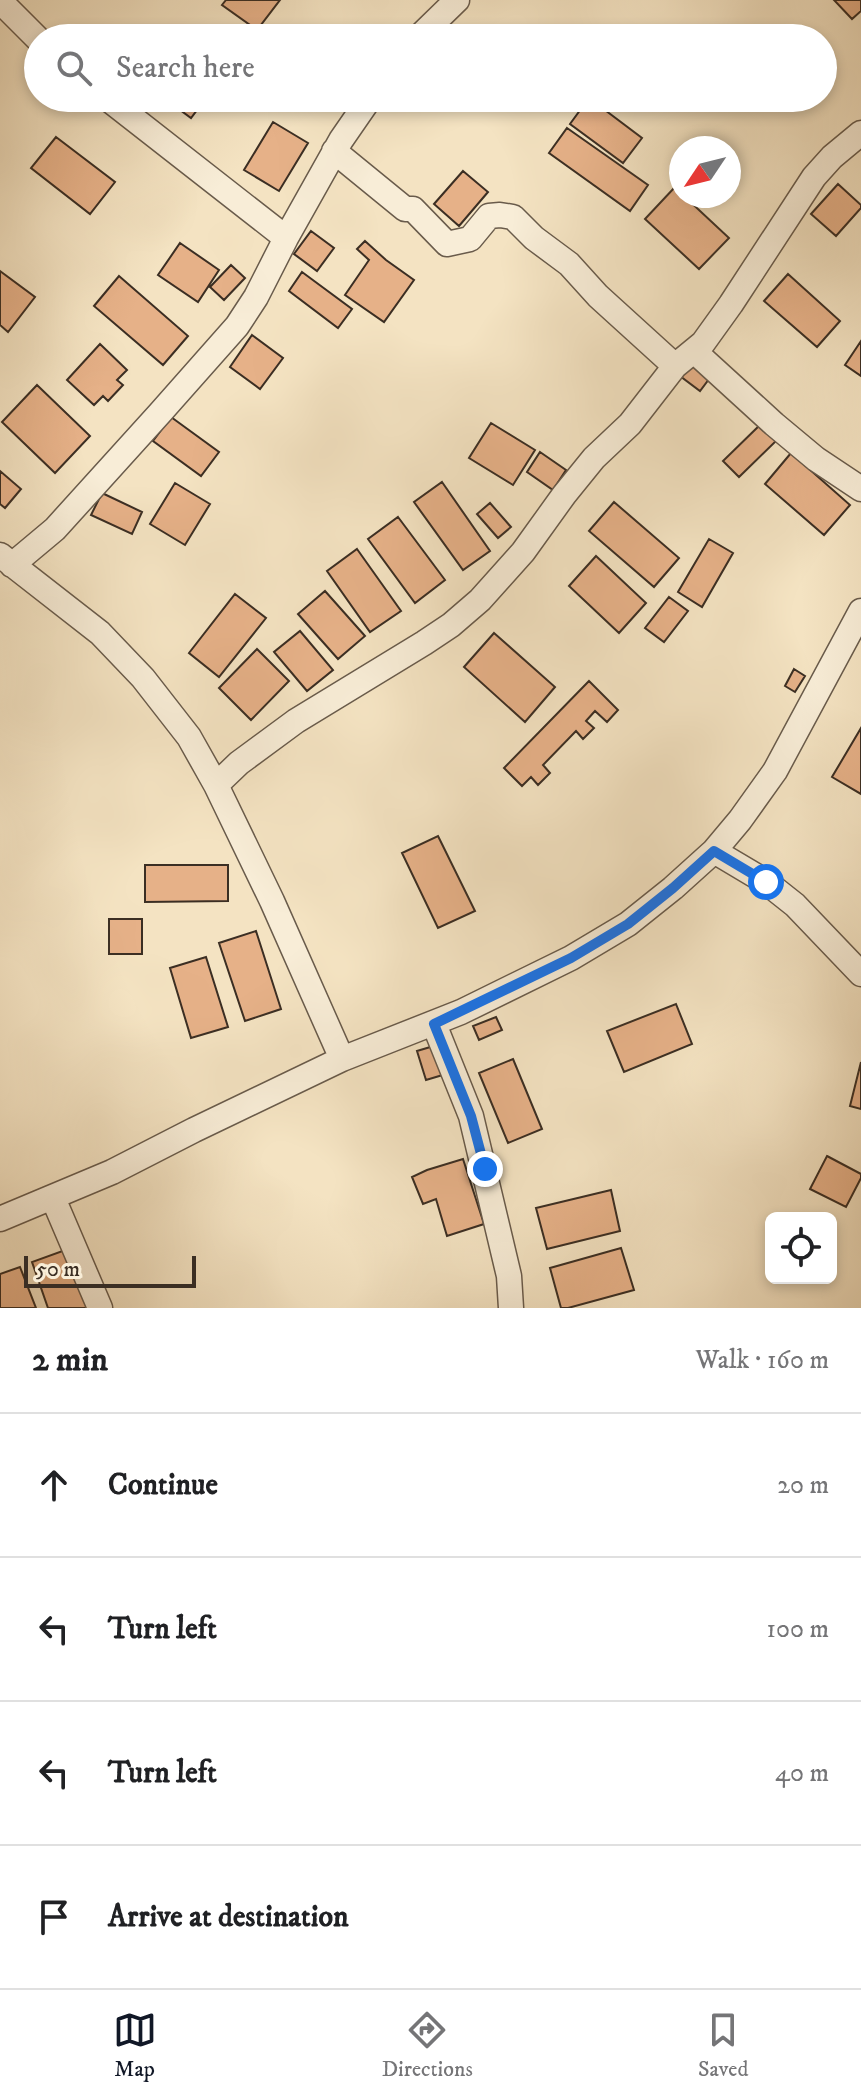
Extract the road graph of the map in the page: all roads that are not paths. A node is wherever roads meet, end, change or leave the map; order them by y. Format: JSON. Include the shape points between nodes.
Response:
{"nodes":[{"id":1,"x":457,"y":0,"type":"edge"},
{"id":2,"x":0,"y":1,"type":"edge"},
{"id":3,"x":432,"y":24,"type":"edge"},
{"id":4,"x":24,"y":25,"type":"edge"},
{"id":5,"x":125,"y":112,"type":"edge"},
{"id":6,"x":360,"y":112,"type":"edge"},
{"id":7,"x":861,"y":133,"type":"edge"},
{"id":8,"x":334,"y":151,"type":"junction"},
{"id":9,"x":286,"y":238,"type":"junction"},
{"id":10,"x":684,"y":358,"type":"junction"},
{"id":11,"x":861,"y":489,"type":"edge"},
{"id":12,"x":6,"y":560,"type":"edge"},
{"id":13,"x":861,"y":611,"type":"edge"},
{"id":14,"x":216,"y":785,"type":"junction"},
{"id":15,"x":714,"y":851,"type":"junction"},
{"id":16,"x":861,"y":974,"type":"edge"},
{"id":17,"x":434,"y":1024,"type":"junction"},
{"id":18,"x":342,"y":1059,"type":"junction"},
{"id":19,"x":53,"y":1198,"type":"junction"},
{"id":20,"x":0,"y":1219,"type":"edge"},
{"id":21,"x":100,"y":1308,"type":"edge"},
{"id":22,"x":511,"y":1308,"type":"edge"}],
"edges":[{"from":1,"to":3,"type":"street"},
{"from":2,"to":4,"type":"street"},
{"from":5,"to":9,"type":"street"},
{"from":6,"to":8,"type":"street"},
{"from":7,"to":10,"type":"street","via":[[814,177],[716,326]]},
{"from":8,"to":9,"type":"street"},
{"from":8,"to":10,"type":"street","via":[[405,209],[413,209],[447,244],[470,239],[489,216],[513,217],[598,296]]},
{"from":9,"to":12,"type":"street","via":[[237,326],[55,529]]},
{"from":10,"to":11,"type":"street"},
{"from":10,"to":14,"type":"street","via":[[630,424],[594,458],[480,600],[424,643],[296,721]]},
{"from":12,"to":14,"type":"street","via":[[100,633],[143,678],[189,737]]},
{"from":13,"to":15,"type":"street","via":[[775,771]]},
{"from":14,"to":18,"type":"street"},
{"from":15,"to":16,"type":"street","via":[[795,905]]},
{"from":15,"to":17,"type":"street","via":[[628,924],[571,958]]},
{"from":17,"to":18,"type":"street"},
{"from":17,"to":22,"type":"street","via":[[471,1116],[509,1276]]},
{"from":18,"to":19,"type":"street"},
{"from":19,"to":20,"type":"street"},
{"from":19,"to":21,"type":"street"}]}
